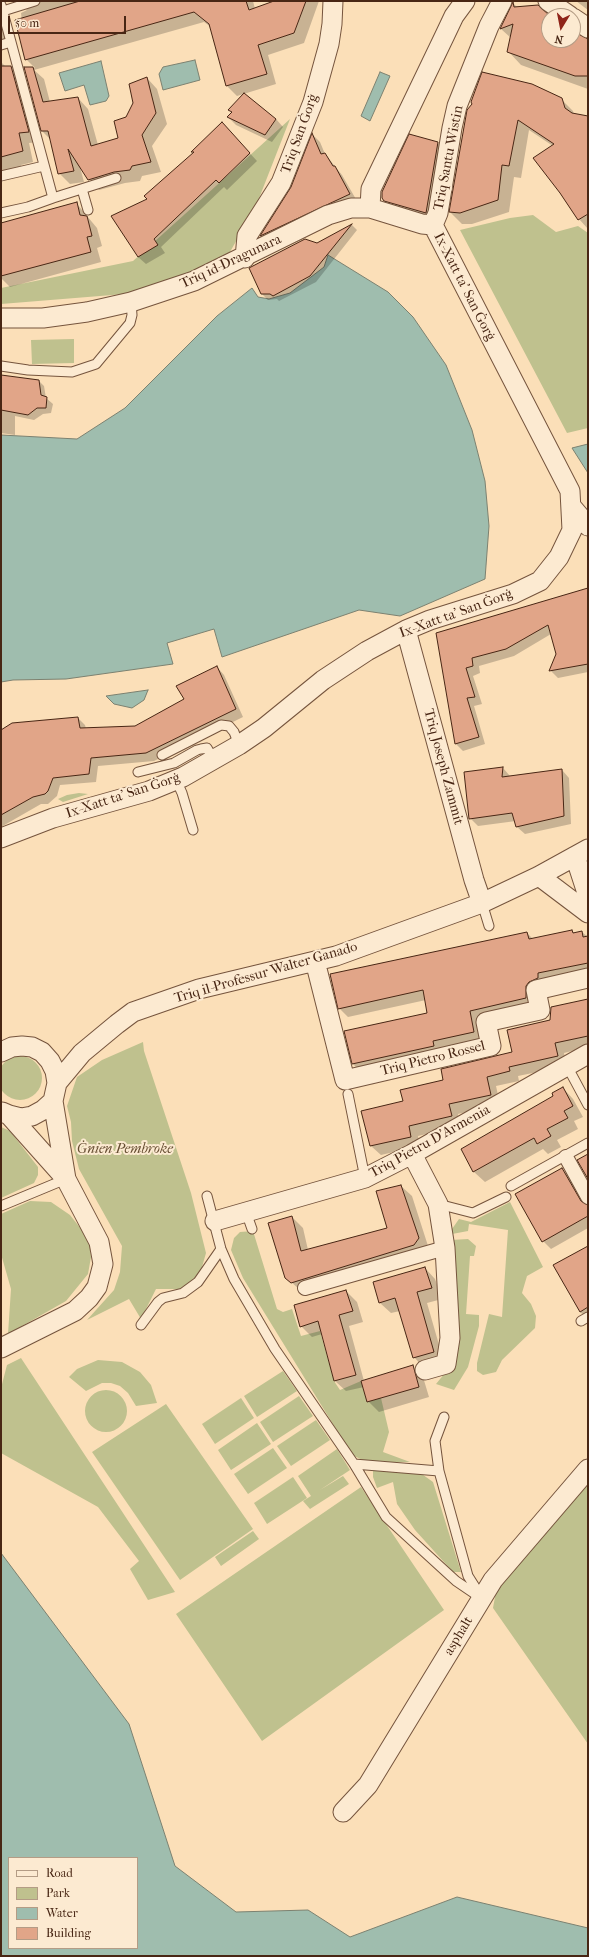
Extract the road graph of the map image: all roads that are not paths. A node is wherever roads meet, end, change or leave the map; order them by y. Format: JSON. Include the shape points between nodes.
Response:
{"nodes":[{"id":1,"x":34,"y":1,"type":"edge"},
{"id":2,"x":333,"y":1,"type":"edge"},
{"id":3,"x":466,"y":1,"type":"edge"},
{"id":4,"x":502,"y":1,"type":"edge"},
{"id":5,"x":548,"y":1,"type":"edge"},
{"id":6,"x":2,"y":8,"type":"edge"},
{"id":7,"x":558,"y":8,"type":"edge"},
{"id":8,"x":11,"y":42,"type":"junction"},
{"id":9,"x":1,"y":45,"type":"edge"},
{"id":10,"x":44,"y":166,"type":"junction"},
{"id":11,"x":1,"y":176,"type":"edge"},
{"id":12,"x":116,"y":178,"type":"dead end"},
{"id":13,"x":82,"y":189,"type":"junction"},
{"id":14,"x":53,"y":198,"type":"junction"},
{"id":15,"x":370,"y":208,"type":"junction"},
{"id":16,"x":88,"y":210,"type":"dead end"},
{"id":17,"x":1,"y":213,"type":"edge"},
{"id":18,"x":433,"y":225,"type":"junction"},
{"id":19,"x":245,"y":258,"type":"junction"},
{"id":20,"x":131,"y":302,"type":"junction"},
{"id":21,"x":1,"y":318,"type":"edge"},
{"id":22,"x":1,"y":366,"type":"edge"},
{"id":23,"x":571,"y":506,"type":"junction"},
{"id":24,"x":588,"y":526,"type":"edge"},
{"id":25,"x":406,"y":630,"type":"junction"},
{"id":26,"x":239,"y":745,"type":"junction"},
{"id":27,"x":162,"y":755,"type":"dead end"},
{"id":28,"x":214,"y":760,"type":"junction"},
{"id":29,"x":138,"y":772,"type":"dead end"},
{"id":30,"x":176,"y":780,"type":"junction"},
{"id":31,"x":193,"y":830,"type":"dead end"},
{"id":32,"x":1,"y":838,"type":"edge"},
{"id":33,"x":582,"y":853,"type":"edge"},
{"id":34,"x":539,"y":876,"type":"junction"},
{"id":35,"x":588,"y":896,"type":"edge"},
{"id":36,"x":482,"y":903,"type":"junction"},
{"id":37,"x":588,"y":912,"type":"edge"},
{"id":38,"x":489,"y":926,"type":"dead end"},
{"id":39,"x":315,"y":960,"type":"junction"},
{"id":40,"x":588,"y":978,"type":"edge"},
{"id":41,"x":1,"y":1052,"type":"edge"},
{"id":42,"x":588,"y":1054,"type":"edge"},
{"id":43,"x":567,"y":1066,"type":"junction"},
{"id":44,"x":57,"y":1083,"type":"junction"},
{"id":45,"x":348,"y":1094,"type":"dead end"},
{"id":46,"x":53,"y":1101,"type":"junction"},
{"id":47,"x":588,"y":1105,"type":"edge"},
{"id":48,"x":5,"y":1113,"type":"edge"},
{"id":49,"x":588,"y":1142,"type":"edge"},
{"id":50,"x":412,"y":1154,"type":"junction"},
{"id":51,"x":566,"y":1156,"type":"junction"},
{"id":52,"x":365,"y":1178,"type":"junction"},
{"id":53,"x":66,"y":1179,"type":"junction"},
{"id":54,"x":511,"y":1186,"type":"dead end"},
{"id":55,"x":207,"y":1196,"type":"dead end"},
{"id":56,"x":506,"y":1197,"type":"dead end"},
{"id":57,"x":588,"y":1197,"type":"edge"},
{"id":58,"x":438,"y":1204,"type":"junction"},
{"id":59,"x":1,"y":1206,"type":"edge"},
{"id":60,"x":215,"y":1221,"type":"junction"},
{"id":61,"x":445,"y":1248,"type":"junction"},
{"id":62,"x":221,"y":1249,"type":"junction"},
{"id":63,"x":305,"y":1288,"type":"dead end"},
{"id":64,"x":141,"y":1325,"type":"dead end"},
{"id":65,"x":1,"y":1348,"type":"edge"},
{"id":66,"x":425,"y":1370,"type":"dead end"},
{"id":67,"x":444,"y":1417,"type":"dead end"},
{"id":68,"x":354,"y":1464,"type":"junction"},
{"id":69,"x":588,"y":1469,"type":"edge"},
{"id":70,"x":439,"y":1471,"type":"junction"},
{"id":71,"x":481,"y":1598,"type":"junction"},
{"id":72,"x":343,"y":1812,"type":"dead end"}],
"edges":[{"from":1,"to":6,"type":"lane"},
{"from":2,"to":19,"type":"street","name":"Triq San Ġorġ","via":[[329,44],[313,102],[281,183],[247,236]]},
{"from":3,"to":15,"type":"street","via":[[454,16],[371,189]]},
{"from":4,"to":18,"type":"street","name":"Triq Santu Wistin","via":[[488,26],[457,106],[438,213]]},
{"from":5,"to":7,"type":"street"},
{"from":6,"to":8,"type":"lane"},
{"from":8,"to":9,"type":"lane"},
{"from":8,"to":10,"type":"lane"},
{"from":10,"to":11,"type":"lane"},
{"from":10,"to":14,"type":"lane"},
{"from":12,"to":13,"type":"lane"},
{"from":13,"to":14,"type":"lane"},
{"from":13,"to":16,"type":"lane"},
{"from":14,"to":17,"type":"lane"},
{"from":15,"to":18,"type":"street","name":"Triq id-Dragunara","via":[[417,223]]},
{"from":15,"to":19,"type":"street","name":"Triq id-Dragunara","via":[[341,210]]},
{"from":18,"to":23,"type":"street","name":"Ix-Xatt ta' San Ġorġ","via":[[570,491]]},
{"from":19,"to":20,"type":"street","name":"Triq id-Dragunara","via":[[194,281]]},
{"from":20,"to":21,"type":"street","name":"Triq id-Dragunara","via":[[43,318]]},
{"from":20,"to":22,"type":"lane","via":[[130,323],[96,364],[72,372]]},
{"from":23,"to":24,"type":"street"},
{"from":23,"to":25,"type":"street","name":"Ix-Xatt ta' San Ġorġ","via":[[572,530],[566,545],[560,557],[540,581],[513,594]]},
{"from":25,"to":26,"type":"street","name":"Ix-Xatt ta' San Ġorġ","via":[[367,651],[323,680]]},
{"from":25,"to":36,"type":"street","name":"Triq Joseph Zammit"},
{"from":26,"to":27,"type":"lane","via":[[229,726],[221,725]]},
{"from":26,"to":28,"type":"street","name":"Ix-Xatt ta' San Ġorġ"},
{"from":28,"to":29,"type":"lane","via":[[207,748],[196,750],[174,762]]},
{"from":28,"to":30,"type":"street","name":"Ix-Xatt ta' San Ġorġ"},
{"from":30,"to":31,"type":"lane"},
{"from":30,"to":32,"type":"street","name":"Ix-Xatt ta' San Ġorġ","via":[[149,791],[53,818]]},
{"from":33,"to":34,"type":"street","name":"Triq il-Professur Walter Ganado"},
{"from":33,"to":35,"type":"street","name":"Triq il-Professur Walter Ganado"},
{"from":34,"to":36,"type":"street","name":"Triq il-Professur Walter Ganado"},
{"from":34,"to":37,"type":"street"},
{"from":36,"to":38,"type":"lane"},
{"from":36,"to":39,"type":"street","name":"Triq il-Professur Walter Ganado","via":[[336,956]]},
{"from":39,"to":40,"type":"street","name":"Triq Pietro Rossel","via":[[345,1080],[491,1046],[486,1022],[540,1010],[536,990]]},
{"from":39,"to":44,"type":"street","name":"Triq il-Professur Walter Ganado","via":[[199,989],[133,1012],[82,1053]]},
{"from":41,"to":44,"type":"street","name":"Triq il-Professur Walter Ganado","via":[[22,1046],[42,1052],[56,1071]]},
{"from":42,"to":43,"type":"street","name":"Triq Pietru D'Armenia"},
{"from":43,"to":47,"type":"lane"},
{"from":43,"to":50,"type":"street","name":"Triq Pietru D'Armenia"},
{"from":44,"to":46,"type":"street","name":"Triq il-Professur Walter Ganado"},
{"from":45,"to":52,"type":"lane"},
{"from":46,"to":48,"type":"street","via":[[32,1116],[21,1118]]},
{"from":46,"to":53,"type":"street"},
{"from":48,"to":53,"type":"street"},
{"from":49,"to":51,"type":"lane"},
{"from":50,"to":52,"type":"street","name":"Triq Pietru D'Armenia"},
{"from":50,"to":58,"type":"street"},
{"from":51,"to":54,"type":"lane"},
{"from":51,"to":57,"type":"street"},
{"from":52,"to":60,"type":"street","name":"Triq Pietru D'Armenia","via":[[249,1220]]},
{"from":53,"to":59,"type":"lane"},
{"from":53,"to":65,"type":"street","via":[[99,1242],[103,1264],[97,1287],[75,1311]]},
{"from":55,"to":60,"type":"lane"},
{"from":56,"to":58,"type":"lane","via":[[473,1213]]},
{"from":58,"to":61,"type":"street"},
{"from":60,"to":62,"type":"lane"},
{"from":61,"to":63,"type":"street"},
{"from":61,"to":66,"type":"street","via":[[450,1338],[446,1364]]},
{"from":62,"to":64,"type":"lane","via":[[198,1282],[183,1293],[163,1298]]},
{"from":62,"to":68,"type":"lane","via":[[234,1279],[275,1349]]},
{"from":67,"to":70,"type":"lane","via":[[435,1441]]},
{"from":68,"to":70,"type":"lane"},
{"from":68,"to":71,"type":"lane","via":[[386,1517],[456,1581]]},
{"from":69,"to":71,"type":"street","name":"asphalt","via":[[493,1580]]},
{"from":70,"to":71,"type":"lane","via":[[468,1576]]},
{"from":71,"to":72,"type":"street","name":"asphalt","via":[[368,1785]]}]}
